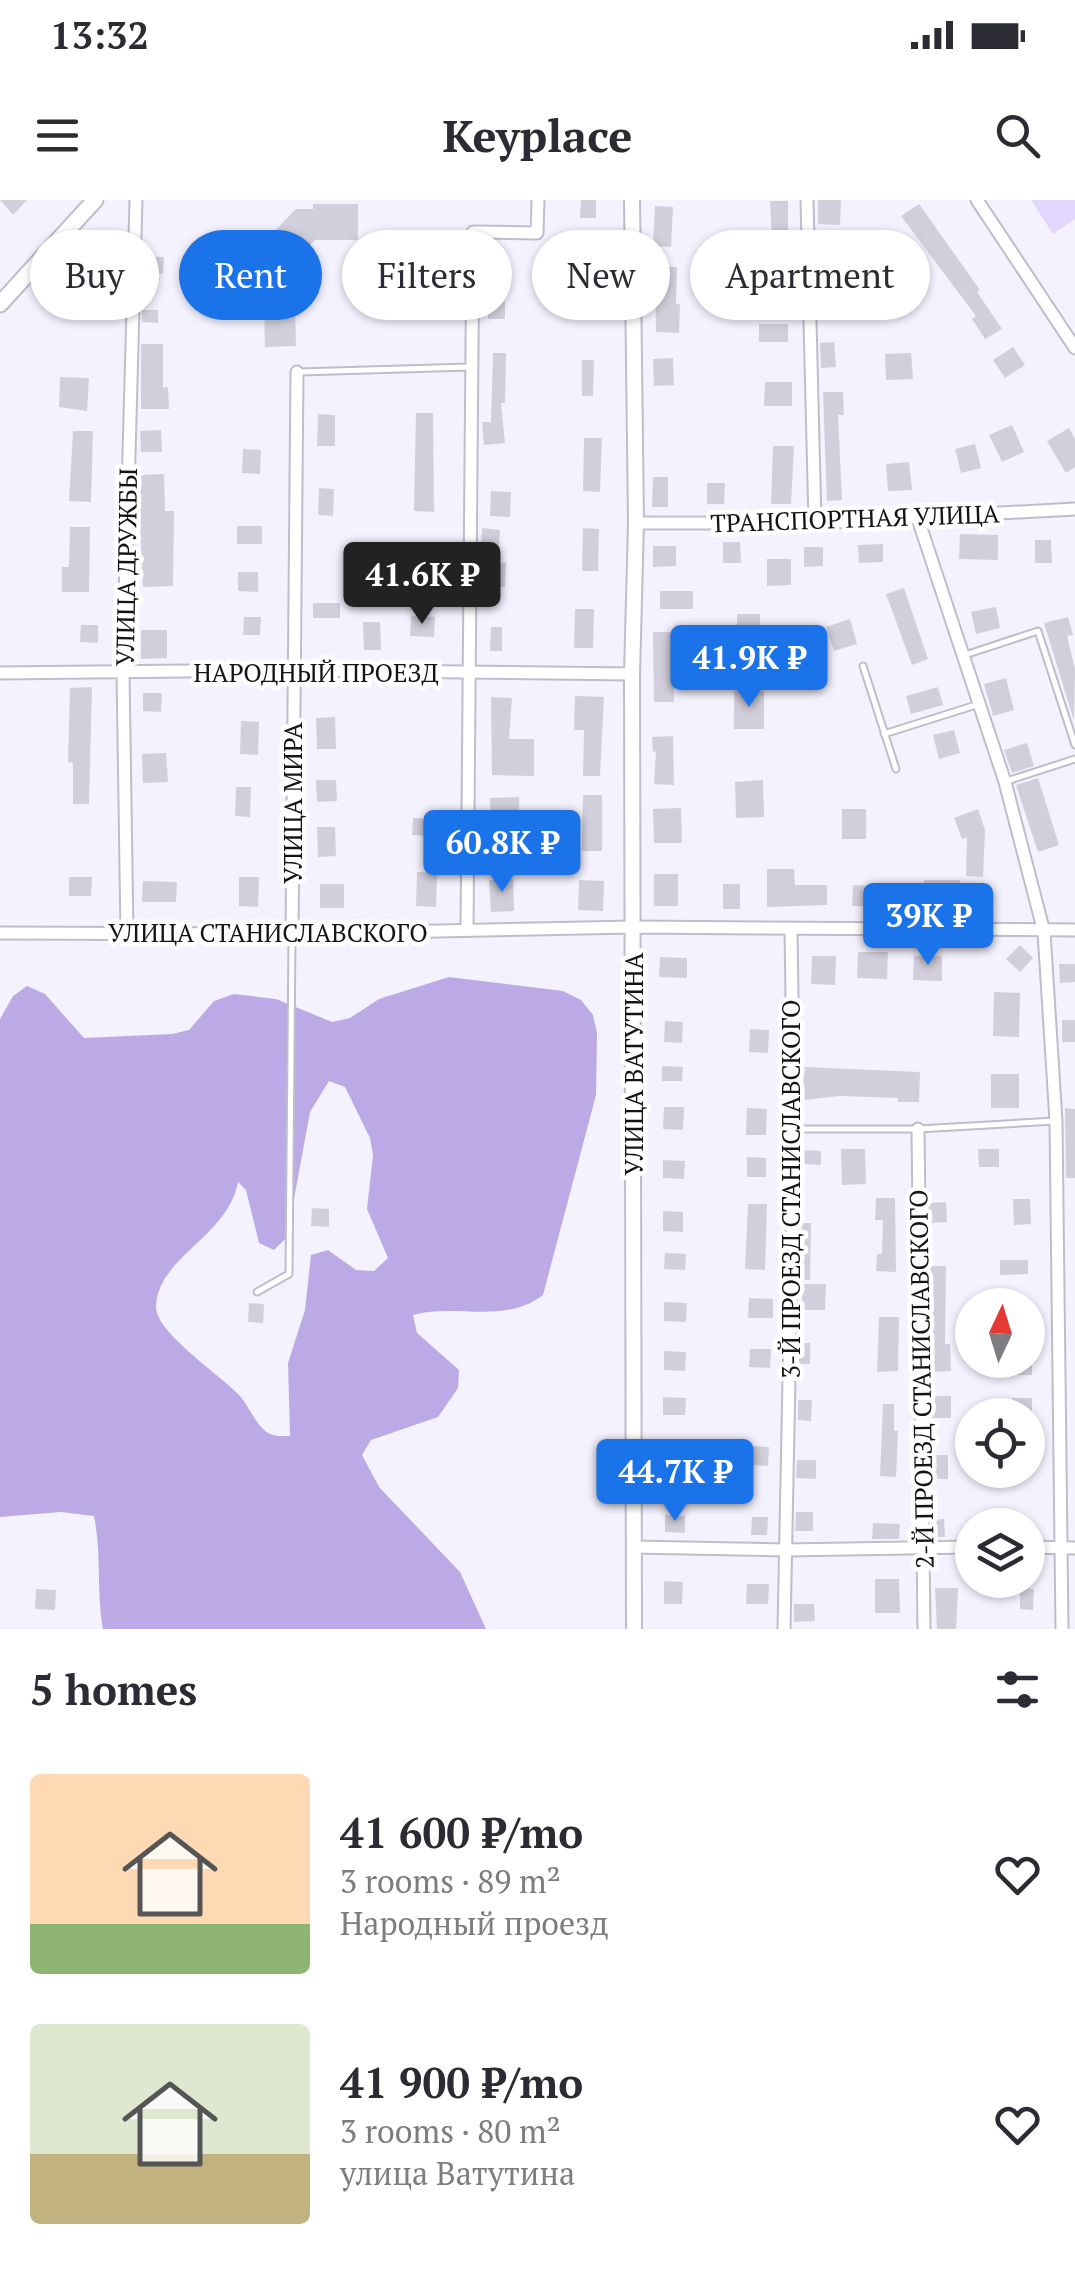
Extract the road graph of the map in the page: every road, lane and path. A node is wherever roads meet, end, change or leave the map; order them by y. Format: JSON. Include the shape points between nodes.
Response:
{"nodes":[{"id":1,"x":95,"y":200,"type":"edge"},
{"id":2,"x":136,"y":200,"type":"edge"},
{"id":3,"x":538,"y":200,"type":"edge"},
{"id":4,"x":632,"y":200,"type":"edge"},
{"id":5,"x":808,"y":200,"type":"edge"},
{"id":6,"x":976,"y":200,"type":"edge"},
{"id":7,"x":0,"y":304,"type":"edge"},
{"id":8,"x":1075,"y":348,"type":"edge"},
{"id":9,"x":472,"y":367,"type":"junction"},
{"id":10,"x":298,"y":372,"type":"joint"},
{"id":11,"x":1075,"y":510,"type":"edge"},
{"id":12,"x":918,"y":519,"type":"junction"},
{"id":13,"x":636,"y":523,"type":"junction"},
{"id":14,"x":815,"y":523,"type":"junction"},
{"id":15,"x":963,"y":655,"type":"junction"},
{"id":16,"x":863,"y":666,"type":"dead end"},
{"id":17,"x":292,"y":670,"type":"junction"},
{"id":18,"x":468,"y":672,"type":"junction"},
{"id":19,"x":0,"y":673,"type":"edge"},
{"id":20,"x":124,"y":673,"type":"junction"},
{"id":21,"x":632,"y":674,"type":"junction"},
{"id":22,"x":979,"y":704,"type":"junction"},
{"id":23,"x":884,"y":734,"type":"junction"},
{"id":24,"x":1075,"y":746,"type":"edge"},
{"id":25,"x":1075,"y":759,"type":"edge"},
{"id":26,"x":896,"y":770,"type":"dead end"},
{"id":27,"x":1004,"y":782,"type":"junction"},
{"id":28,"x":633,"y":927,"type":"junction"},
{"id":29,"x":791,"y":929,"type":"junction"},
{"id":30,"x":467,"y":930,"type":"junction"},
{"id":31,"x":1075,"y":930,"type":"edge"},
{"id":32,"x":1044,"y":932,"type":"junction"},
{"id":33,"x":0,"y":933,"type":"edge"},
{"id":34,"x":127,"y":933,"type":"junction"},
{"id":35,"x":292,"y":934,"type":"junction"},
{"id":36,"x":1056,"y":1121,"type":"junction"},
{"id":37,"x":794,"y":1129,"type":"junction"},
{"id":38,"x":918,"y":1129,"type":"junction"},
{"id":39,"x":257,"y":1292,"type":"dead end"},
{"id":40,"x":634,"y":1546,"type":"junction"},
{"id":41,"x":925,"y":1547,"type":"junction"},
{"id":42,"x":955,"y":1547,"type":"edge"},
{"id":43,"x":1069,"y":1548,"type":"edge"},
{"id":44,"x":785,"y":1550,"type":"junction"},
{"id":45,"x":634,"y":1629,"type":"edge"},
{"id":46,"x":784,"y":1629,"type":"edge"},
{"id":47,"x":924,"y":1629,"type":"edge"},
{"id":48,"x":1062,"y":1629,"type":"edge"}],
"edges":[{"from":1,"to":7,"type":"main road"},
{"from":2,"to":20,"type":"street","name":"УЛИЦА ДРУЖБЫ"},
{"from":3,"to":9,"type":"street","via":[[537,233],[473,232]]},
{"from":4,"to":13,"type":"street","name":"УЛИЦА ВАТУТИНА"},
{"from":5,"to":14,"type":"street"},
{"from":6,"to":8,"type":"street"},
{"from":9,"to":10,"type":"lane"},
{"from":9,"to":18,"type":"street"},
{"from":10,"to":17,"type":"street","name":"УЛИЦА МИРА"},
{"from":11,"to":12,"type":"street","name":"ТРАНСПОРТНАЯ УЛИЦА"},
{"from":12,"to":14,"type":"street","name":"ТРАНСПОРТНАЯ УЛИЦА"},
{"from":12,"to":15,"type":"street"},
{"from":13,"to":14,"type":"street","name":"ТРАНСПОРТНАЯ УЛИЦА"},
{"from":13,"to":21,"type":"street","name":"УЛИЦА ВАТУТИНА"},
{"from":15,"to":22,"type":"street"},
{"from":15,"to":24,"type":"lane","via":[[1038,631]]},
{"from":16,"to":23,"type":"lane"},
{"from":17,"to":18,"type":"street","name":"НАРОДНЫЙ ПРОЕЗД"},
{"from":17,"to":20,"type":"street","name":"НАРОДНЫЙ ПРОЕЗД"},
{"from":17,"to":35,"type":"street","name":"УЛИЦА МИРА"},
{"from":18,"to":21,"type":"street","name":"НАРОДНЫЙ ПРОЕЗД"},
{"from":18,"to":30,"type":"street"},
{"from":19,"to":20,"type":"street","name":"НАРОДНЫЙ ПРОЕЗД"},
{"from":20,"to":34,"type":"street","name":"УЛИЦА ДРУЖБЫ"},
{"from":21,"to":28,"type":"street","name":"УЛИЦА ВАТУТИНА"},
{"from":22,"to":23,"type":"lane"},
{"from":22,"to":27,"type":"street"},
{"from":23,"to":26,"type":"lane"},
{"from":25,"to":27,"type":"lane"},
{"from":27,"to":32,"type":"street"},
{"from":28,"to":29,"type":"street","name":"УЛИЦА СТАНИСЛАВСКОГО"},
{"from":28,"to":30,"type":"street","name":"УЛИЦА СТАНИСЛАВСКОГО"},
{"from":28,"to":40,"type":"street","name":"УЛИЦА ВАТУТИНА"},
{"from":29,"to":32,"type":"street","name":"УЛИЦА СТАНИСЛАВСКОГО"},
{"from":29,"to":37,"type":"street","name":"3-Й ПРОЕЗД СТАНИСЛАВСКОГО"},
{"from":30,"to":35,"type":"street","name":"УЛИЦА СТАНИСЛАВСКОГО"},
{"from":31,"to":32,"type":"street","name":"УЛИЦА СТАНИСЛАВСКОГО"},
{"from":32,"to":36,"type":"street"},
{"from":33,"to":34,"type":"street","name":"УЛИЦА СТАНИСЛАВСКОГО"},
{"from":34,"to":35,"type":"street","name":"УЛИЦА СТАНИСЛАВСКОГО"},
{"from":35,"to":39,"type":"lane","via":[[289,1274]]},
{"from":36,"to":38,"type":"lane"},
{"from":36,"to":43,"type":"street"},
{"from":37,"to":38,"type":"lane"},
{"from":37,"to":44,"type":"street","name":"3-Й ПРОЕЗД СТАНИСЛАВСКОГО"},
{"from":38,"to":41,"type":"street","name":"2-Й ПРОЕЗД СТАНИСЛАВСКОГО"},
{"from":40,"to":44,"type":"street"},
{"from":40,"to":45,"type":"street","name":"УЛИЦА ВАТУТИНА"},
{"from":41,"to":42,"type":"street"},
{"from":41,"to":44,"type":"street"},
{"from":41,"to":47,"type":"street","name":"2-Й ПРОЕЗД СТАНИСЛАВСКОГО"},
{"from":43,"to":48,"type":"street"},
{"from":44,"to":46,"type":"street","name":"3-Й ПРОЕЗД СТАНИСЛАВСКОГО"}]}
